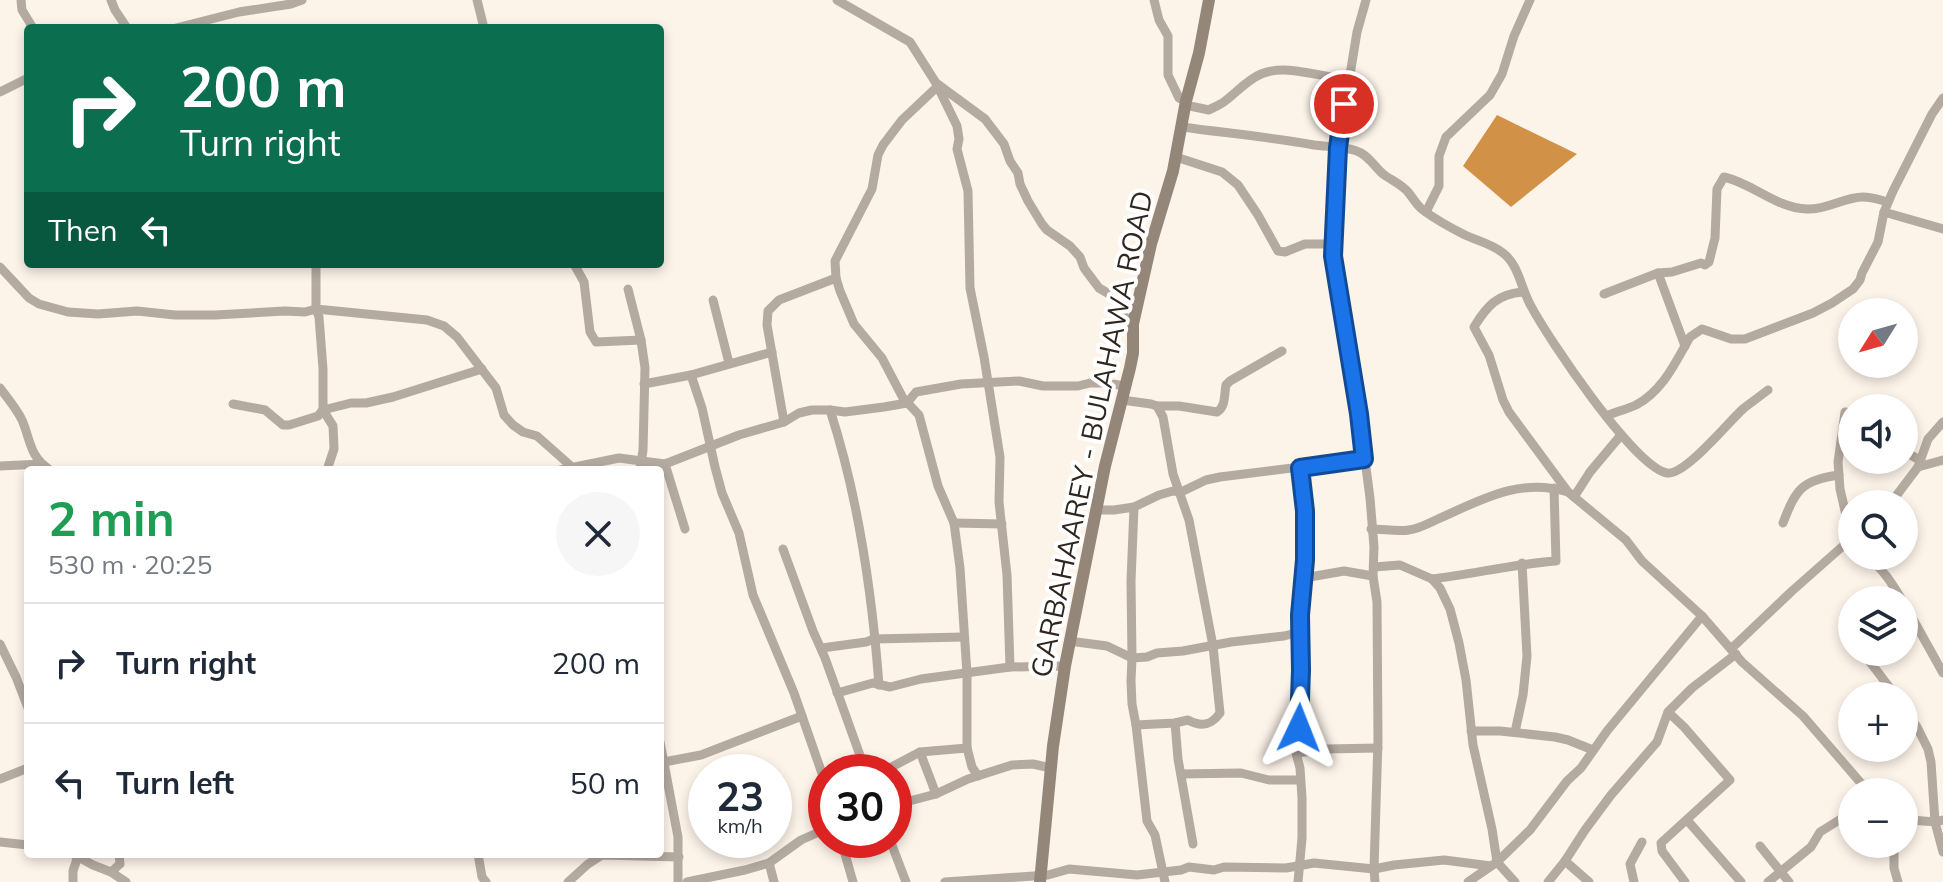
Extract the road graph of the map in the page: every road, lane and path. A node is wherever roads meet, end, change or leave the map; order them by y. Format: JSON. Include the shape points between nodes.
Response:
{"nodes":[{"id":1,"x":21,"y":0,"type":"edge"},
{"id":2,"x":111,"y":0,"type":"edge"},
{"id":3,"x":302,"y":0,"type":"edge"},
{"id":4,"x":477,"y":0,"type":"edge"},
{"id":5,"x":837,"y":0,"type":"edge"},
{"id":6,"x":1154,"y":0,"type":"edge"},
{"id":7,"x":1202,"y":0,"type":"edge"},
{"id":8,"x":1209,"y":0,"type":"edge"},
{"id":9,"x":1366,"y":0,"type":"edge"},
{"id":10,"x":1530,"y":0,"type":"edge"},
{"id":11,"x":31,"y":24,"type":"edge"},
{"id":12,"x":124,"y":24,"type":"edge"},
{"id":13,"x":192,"y":24,"type":"edge"},
{"id":14,"x":483,"y":24,"type":"edge"},
{"id":15,"x":1203,"y":30,"type":"junction"},
{"id":16,"x":1349,"y":79,"type":"junction"},
{"id":17,"x":24,"y":80,"type":"edge"},
{"id":18,"x":937,"y":85,"type":"junction"},
{"id":19,"x":0,"y":92,"type":"edge"},
{"id":20,"x":1943,"y":98,"type":"edge"},
{"id":21,"x":1186,"y":103,"type":"junction"},
{"id":22,"x":1932,"y":114,"type":"junction"},
{"id":23,"x":1943,"y":123,"type":"edge"},
{"id":24,"x":1182,"y":127,"type":"junction"},
{"id":25,"x":1338,"y":148,"type":"junction"},
{"id":26,"x":1176,"y":157,"type":"junction"},
{"id":27,"x":1886,"y":207,"type":"junction"},
{"id":28,"x":1426,"y":212,"type":"junction"},
{"id":29,"x":1943,"y":229,"type":"edge"},
{"id":30,"x":1332,"y":244,"type":"junction"},
{"id":31,"x":0,"y":267,"type":"edge"},
{"id":32,"x":316,"y":268,"type":"edge"},
{"id":33,"x":576,"y":268,"type":"edge"},
{"id":34,"x":1658,"y":273,"type":"junction"},
{"id":35,"x":836,"y":278,"type":"junction"},
{"id":36,"x":628,"y":289,"type":"dead end"},
{"id":37,"x":1523,"y":292,"type":"junction"},
{"id":38,"x":1604,"y":294,"type":"dead end"},
{"id":39,"x":713,"y":300,"type":"dead end"},
{"id":40,"x":316,"y":309,"type":"junction"},
{"id":41,"x":1133,"y":324,"type":"junction"},
{"id":42,"x":641,"y":340,"type":"junction"},
{"id":43,"x":1685,"y":346,"type":"junction"},
{"id":44,"x":1282,"y":351,"type":"dead end"},
{"id":45,"x":772,"y":352,"type":"junction"},
{"id":46,"x":729,"y":363,"type":"junction"},
{"id":47,"x":482,"y":369,"type":"junction"},
{"id":48,"x":691,"y":375,"type":"junction"},
{"id":49,"x":988,"y":383,"type":"junction"},
{"id":50,"x":644,"y":384,"type":"junction"},
{"id":51,"x":1126,"y":386,"type":"junction"},
{"id":52,"x":0,"y":388,"type":"edge"},
{"id":53,"x":1768,"y":390,"type":"dead end"},
{"id":54,"x":1122,"y":400,"type":"junction"},
{"id":55,"x":907,"y":403,"type":"junction"},
{"id":56,"x":233,"y":404,"type":"dead end"},
{"id":57,"x":1157,"y":406,"type":"junction"},
{"id":58,"x":323,"y":410,"type":"junction"},
{"id":59,"x":830,"y":410,"type":"junction"},
{"id":60,"x":1606,"y":416,"type":"junction"},
{"id":61,"x":784,"y":422,"type":"junction"},
{"id":62,"x":1943,"y":422,"type":"edge"},
{"id":63,"x":1621,"y":435,"type":"junction"},
{"id":64,"x":709,"y":448,"type":"junction"},
{"id":65,"x":1364,"y":459,"type":"junction"},
{"id":66,"x":1943,"y":460,"type":"edge"},
{"id":67,"x":665,"y":464,"type":"junction"},
{"id":68,"x":1919,"y":464,"type":"junction"},
{"id":69,"x":0,"y":466,"type":"edge"},
{"id":70,"x":45,"y":466,"type":"edge"},
{"id":71,"x":328,"y":466,"type":"edge"},
{"id":72,"x":571,"y":466,"type":"edge"},
{"id":73,"x":577,"y":466,"type":"edge"},
{"id":74,"x":641,"y":466,"type":"edge"},
{"id":75,"x":24,"y":467,"type":"edge"},
{"id":76,"x":1300,"y":468,"type":"junction"},
{"id":77,"x":1839,"y":475,"type":"joint"},
{"id":78,"x":1554,"y":488,"type":"junction"},
{"id":79,"x":1840,"y":490,"type":"edge"},
{"id":80,"x":1900,"y":490,"type":"edge"},
{"id":81,"x":1181,"y":492,"type":"junction"},
{"id":82,"x":1571,"y":494,"type":"junction"},
{"id":83,"x":1134,"y":507,"type":"junction"},
{"id":84,"x":1097,"y":510,"type":"junction"},
{"id":85,"x":954,"y":523,"type":"junction"},
{"id":86,"x":1783,"y":523,"type":"dead end"},
{"id":87,"x":1002,"y":524,"type":"junction"},
{"id":88,"x":685,"y":529,"type":"dead end"},
{"id":89,"x":1371,"y":529,"type":"junction"},
{"id":90,"x":783,"y":549,"type":"dead end"},
{"id":91,"x":1838,"y":551,"type":"edge"},
{"id":92,"x":1522,"y":563,"type":"junction"},
{"id":93,"x":1374,"y":571,"type":"junction"},
{"id":94,"x":1304,"y":578,"type":"junction"},
{"id":95,"x":1432,"y":579,"type":"junction"},
{"id":96,"x":1702,"y":616,"type":"junction"},
{"id":97,"x":1300,"y":632,"type":"junction"},
{"id":98,"x":1918,"y":632,"type":"edge"},
{"id":99,"x":963,"y":637,"type":"junction"},
{"id":100,"x":874,"y":639,"type":"junction"},
{"id":101,"x":1069,"y":641,"type":"junction"},
{"id":102,"x":0,"y":644,"type":"edge"},
{"id":103,"x":1213,"y":646,"type":"junction"},
{"id":104,"x":822,"y":648,"type":"junction"},
{"id":105,"x":1734,"y":651,"type":"junction"},
{"id":106,"x":1132,"y":658,"type":"junction"},
{"id":107,"x":1065,"y":666,"type":"junction"},
{"id":108,"x":1873,"y":666,"type":"edge"},
{"id":109,"x":1010,"y":667,"type":"junction"},
{"id":110,"x":1943,"y":673,"type":"edge"},
{"id":111,"x":967,"y":674,"type":"junction"},
{"id":112,"x":1885,"y":682,"type":"edge"},
{"id":113,"x":879,"y":685,"type":"junction"},
{"id":114,"x":837,"y":693,"type":"junction"},
{"id":115,"x":24,"y":698,"type":"edge"},
{"id":116,"x":1668,"y":712,"type":"junction"},
{"id":117,"x":802,"y":716,"type":"junction"},
{"id":118,"x":1175,"y":723,"type":"junction"},
{"id":119,"x":1136,"y":725,"type":"junction"},
{"id":120,"x":1918,"y":729,"type":"edge"},
{"id":121,"x":1471,"y":731,"type":"junction"},
{"id":122,"x":1515,"y":732,"type":"junction"},
{"id":123,"x":967,"y":748,"type":"junction"},
{"id":124,"x":1378,"y":748,"type":"junction"},
{"id":125,"x":1593,"y":750,"type":"junction"},
{"id":126,"x":920,"y":752,"type":"junction"},
{"id":127,"x":1296,"y":753,"type":"junction"},
{"id":128,"x":815,"y":754,"type":"edge"},
{"id":129,"x":859,"y":754,"type":"edge"},
{"id":130,"x":912,"y":756,"type":"edge"},
{"id":131,"x":664,"y":762,"type":"joint"},
{"id":132,"x":1051,"y":768,"type":"junction"},
{"id":133,"x":24,"y":770,"type":"edge"},
{"id":134,"x":1181,"y":774,"type":"junction"},
{"id":135,"x":978,"y":776,"type":"junction"},
{"id":136,"x":1857,"y":778,"type":"edge"},
{"id":137,"x":0,"y":779,"type":"edge"},
{"id":138,"x":1300,"y":780,"type":"junction"},
{"id":139,"x":936,"y":794,"type":"junction"},
{"id":140,"x":912,"y":800,"type":"edge"},
{"id":141,"x":1918,"y":819,"type":"edge"},
{"id":142,"x":1687,"y":820,"type":"junction"},
{"id":143,"x":1838,"y":821,"type":"edge"},
{"id":144,"x":1939,"y":821,"type":"edge"},
{"id":145,"x":808,"y":837,"type":"edge"},
{"id":146,"x":0,"y":842,"type":"edge"},
{"id":147,"x":1642,"y":842,"type":"dead end"},
{"id":148,"x":1193,"y":844,"type":"dead end"},
{"id":149,"x":24,"y":845,"type":"edge"},
{"id":150,"x":1760,"y":846,"type":"dead end"},
{"id":151,"x":1943,"y":852,"type":"edge"},
{"id":152,"x":664,"y":857,"type":"edge"},
{"id":153,"x":679,"y":857,"type":"junction"},
{"id":154,"x":75,"y":858,"type":"edge"},
{"id":155,"x":81,"y":858,"type":"edge"},
{"id":156,"x":119,"y":858,"type":"edge"},
{"id":157,"x":479,"y":858,"type":"edge"},
{"id":158,"x":597,"y":858,"type":"edge"},
{"id":159,"x":846,"y":858,"type":"edge"},
{"id":160,"x":897,"y":858,"type":"edge"},
{"id":161,"x":1894,"y":858,"type":"edge"},
{"id":162,"x":1565,"y":861,"type":"junction"},
{"id":163,"x":769,"y":863,"type":"junction"},
{"id":164,"x":1494,"y":864,"type":"junction"},
{"id":165,"x":1300,"y":865,"type":"junction"},
{"id":166,"x":1374,"y":869,"type":"junction"},
{"id":167,"x":111,"y":872,"type":"junction"},
{"id":168,"x":1780,"y":872,"type":"junction"},
{"id":169,"x":1163,"y":877,"type":"edge"},
{"id":170,"x":1041,"y":878,"type":"edge"},
{"id":171,"x":1116,"y":878,"type":"edge"},
{"id":172,"x":1138,"y":878,"type":"edge"},
{"id":173,"x":974,"y":881,"type":"edge"},
{"id":174,"x":73,"y":882,"type":"edge"},
{"id":175,"x":126,"y":882,"type":"edge"},
{"id":176,"x":486,"y":882,"type":"edge"},
{"id":177,"x":568,"y":882,"type":"edge"},
{"id":178,"x":678,"y":882,"type":"edge"},
{"id":179,"x":687,"y":882,"type":"edge"},
{"id":180,"x":774,"y":882,"type":"edge"},
{"id":181,"x":853,"y":882,"type":"edge"},
{"id":182,"x":906,"y":882,"type":"edge"},
{"id":183,"x":945,"y":882,"type":"edge"},
{"id":184,"x":1298,"y":882,"type":"edge"},
{"id":185,"x":1375,"y":882,"type":"edge"},
{"id":186,"x":1468,"y":882,"type":"edge"},
{"id":187,"x":1515,"y":882,"type":"edge"},
{"id":188,"x":1548,"y":882,"type":"edge"},
{"id":189,"x":1589,"y":882,"type":"edge"},
{"id":190,"x":1634,"y":882,"type":"edge"},
{"id":191,"x":1685,"y":882,"type":"edge"},
{"id":192,"x":1741,"y":882,"type":"edge"},
{"id":193,"x":1768,"y":882,"type":"edge"},
{"id":194,"x":1789,"y":882,"type":"edge"},
{"id":195,"x":1898,"y":882,"type":"edge"}],
"edges":[{"from":1,"to":11,"type":"street"},
{"from":2,"to":12,"type":"street"},
{"from":3,"to":13,"type":"street"},
{"from":4,"to":14,"type":"street"},
{"from":5,"to":18,"type":"street","via":[[910,42]]},
{"from":6,"to":21,"type":"street","via":[[1168,36],[1168,75]]},
{"from":7,"to":15,"type":"street"},
{"from":8,"to":15,"type":"main road","name":"GARBAHAAREY - BULAHAWA ROAD"},
{"from":9,"to":16,"type":"street"},
{"from":10,"to":28,"type":"street","via":[[1490,95],[1446,137],[1439,156],[1439,186]]},
{"from":15,"to":21,"type":"main road","name":"GARBAHAAREY - BULAHAWA ROAD"},
{"from":16,"to":21,"type":"street","via":[[1283,70],[1261,74],[1209,110]]},
{"from":16,"to":25,"type":"street"},
{"from":17,"to":19,"type":"street"},
{"from":18,"to":35,"type":"street","via":[[883,145],[872,189],[835,261]]},
{"from":18,"to":41,"type":"street","via":[[985,119],[1004,144],[1042,224],[1070,246],[1092,280],[1116,298],[1121,313]]},
{"from":18,"to":49,"type":"street","via":[[957,126],[957,149],[967,182],[970,288]]},
{"from":20,"to":22,"type":"street"},
{"from":21,"to":24,"type":"main road","name":"GARBAHAAREY - BULAHAWA ROAD"},
{"from":22,"to":23,"type":"street"},
{"from":22,"to":27,"type":"street"},
{"from":24,"to":25,"type":"street"},
{"from":24,"to":26,"type":"main road","name":"GARBAHAAREY - BULAHAWA ROAD"},
{"from":25,"to":28,"type":"street","via":[[1360,152]]},
{"from":25,"to":30,"type":"street"},
{"from":26,"to":30,"type":"street","via":[[1222,172],[1238,185],[1278,251]]},
{"from":26,"to":41,"type":"main road","name":"GARBAHAAREY - BULAHAWA ROAD"},
{"from":27,"to":29,"type":"street"},
{"from":27,"to":34,"type":"street","via":[[1862,197],[1809,210],[1724,177],[1717,189],[1709,262]]},
{"from":27,"to":43,"type":"street","via":[[1878,242],[1860,280],[1843,296],[1745,339],[1702,329]]},
{"from":28,"to":37,"type":"street","via":[[1502,252],[1516,270]]},
{"from":30,"to":65,"type":"street"},
{"from":31,"to":40,"type":"street","via":[[29,298],[68,312],[215,315]]},
{"from":32,"to":40,"type":"street"},
{"from":33,"to":42,"type":"street","via":[[596,342]]},
{"from":34,"to":38,"type":"street"},
{"from":34,"to":43,"type":"street"},
{"from":35,"to":45,"type":"street","via":[[771,306],[767,325]]},
{"from":35,"to":55,"type":"street","via":[[854,324],[882,358]]},
{"from":36,"to":42,"type":"street"},
{"from":37,"to":60,"type":"street"},
{"from":37,"to":82,"type":"street","via":[[1492,303],[1474,327],[1509,412]]},
{"from":39,"to":46,"type":"street"},
{"from":40,"to":47,"type":"street","via":[[444,326]]},
{"from":40,"to":58,"type":"street"},
{"from":41,"to":51,"type":"main road","name":"GARBAHAAREY - BULAHAWA ROAD"},
{"from":42,"to":50,"type":"street"},
{"from":43,"to":60,"type":"street","via":[[1650,395]]},
{"from":44,"to":57,"type":"street","via":[[1226,385],[1217,412]]},
{"from":45,"to":46,"type":"street"},
{"from":45,"to":61,"type":"street"},
{"from":46,"to":48,"type":"street"},
{"from":47,"to":58,"type":"street","via":[[393,397]]},
{"from":47,"to":72,"type":"street","via":[[513,425],[537,436]]},
{"from":48,"to":50,"type":"street"},
{"from":48,"to":64,"type":"street"},
{"from":49,"to":51,"type":"street"},
{"from":49,"to":55,"type":"street","via":[[916,392]]},
{"from":49,"to":87,"type":"street","via":[[1000,457]]},
{"from":50,"to":74,"type":"street"},
{"from":51,"to":54,"type":"main road","name":"GARBAHAAREY - BULAHAWA ROAD"},
{"from":52,"to":70,"type":"street"},
{"from":53,"to":63,"type":"street","via":[[1675,472],[1654,467]]},
{"from":54,"to":57,"type":"street"},
{"from":54,"to":84,"type":"main road","name":"GARBAHAAREY - BULAHAWA ROAD"},
{"from":55,"to":59,"type":"street"},
{"from":55,"to":85,"type":"street","via":[[922,422],[938,486]]},
{"from":56,"to":58,"type":"street","via":[[265,410],[283,425]]},
{"from":57,"to":81,"type":"street"},
{"from":58,"to":71,"type":"street","via":[[333,426]]},
{"from":59,"to":61,"type":"street","via":[[799,413]]},
{"from":59,"to":100,"type":"street","via":[[861,533]]},
{"from":60,"to":63,"type":"street"},
{"from":61,"to":64,"type":"street"},
{"from":62,"to":68,"type":"street","via":[[1928,439]]},
{"from":63,"to":82,"type":"street"},
{"from":64,"to":67,"type":"street"},
{"from":64,"to":117,"type":"street","via":[[739,533],[753,595]]},
{"from":65,"to":76,"type":"street"},
{"from":65,"to":89,"type":"street"},
{"from":66,"to":68,"type":"street"},
{"from":67,"to":74,"type":"street"},
{"from":67,"to":88,"type":"street"},
{"from":68,"to":80,"type":"street"},
{"from":69,"to":75,"type":"street"},
{"from":73,"to":74,"type":"street","via":[[619,458]]},
{"from":76,"to":81,"type":"street","via":[[1220,477]]},
{"from":76,"to":94,"type":"street"},
{"from":77,"to":79,"type":"street"},
{"from":77,"to":86,"type":"street","via":[[1799,489]]},
{"from":78,"to":82,"type":"street"},
{"from":78,"to":89,"type":"street","via":[[1490,495],[1408,531]]},
{"from":78,"to":92,"type":"street","via":[[1556,561]]},
{"from":81,"to":83,"type":"street"},
{"from":81,"to":103,"type":"street"},
{"from":82,"to":96,"type":"street"},
{"from":83,"to":84,"type":"street"},
{"from":83,"to":106,"type":"street"},
{"from":84,"to":101,"type":"main road","name":"GARBAHAAREY - BULAHAWA ROAD"},
{"from":85,"to":87,"type":"street"},
{"from":85,"to":99,"type":"street"},
{"from":87,"to":109,"type":"street"},
{"from":89,"to":93,"type":"street"},
{"from":90,"to":104,"type":"street"},
{"from":91,"to":105,"type":"street"},
{"from":92,"to":95,"type":"street"},
{"from":92,"to":122,"type":"street","via":[[1527,656]]},
{"from":93,"to":94,"type":"street"},
{"from":93,"to":95,"type":"street","via":[[1400,565]]},
{"from":93,"to":124,"type":"street"},
{"from":94,"to":97,"type":"street"},
{"from":95,"to":121,"type":"street","via":[[1450,609],[1459,643]]},
{"from":96,"to":105,"type":"street"},
{"from":96,"to":125,"type":"street"},
{"from":97,"to":103,"type":"street"},
{"from":97,"to":127,"type":"street"},
{"from":98,"to":110,"type":"street"},
{"from":99,"to":100,"type":"street"},
{"from":99,"to":111,"type":"street"},
{"from":100,"to":104,"type":"street"},
{"from":100,"to":113,"type":"street"},
{"from":101,"to":106,"type":"street","via":[[1107,646]]},
{"from":101,"to":107,"type":"main road","name":"GARBAHAAREY - BULAHAWA ROAD"},
{"from":102,"to":115,"type":"street"},
{"from":103,"to":106,"type":"street"},
{"from":103,"to":118,"type":"street","via":[[1220,713],[1212,723]]},
{"from":104,"to":114,"type":"street"},
{"from":105,"to":116,"type":"street"},
{"from":105,"to":136,"type":"street","via":[[1803,716]]},
{"from":106,"to":119,"type":"street"},
{"from":107,"to":109,"type":"street"},
{"from":107,"to":132,"type":"main road","name":"GARBAHAAREY - BULAHAWA ROAD"},
{"from":108,"to":112,"type":"street"},
{"from":109,"to":111,"type":"street"},
{"from":111,"to":113,"type":"street"},
{"from":111,"to":123,"type":"street"},
{"from":113,"to":114,"type":"street"},
{"from":114,"to":129,"type":"street"},
{"from":116,"to":142,"type":"street","via":[[1730,780]]},
{"from":116,"to":162,"type":"street","via":[[1657,742]]},
{"from":117,"to":128,"type":"street"},
{"from":117,"to":131,"type":"street","via":[[701,755]]},
{"from":118,"to":119,"type":"street"},
{"from":118,"to":134,"type":"street"},
{"from":119,"to":169,"type":"street","via":[[1147,821]]},
{"from":120,"to":144,"type":"street","via":[[1931,762]]},
{"from":121,"to":122,"type":"street"},
{"from":121,"to":164,"type":"street","via":[[1495,840]]},
{"from":122,"to":125,"type":"street","via":[[1568,740]]},
{"from":123,"to":126,"type":"street"},
{"from":123,"to":135,"type":"street"},
{"from":124,"to":127,"type":"street"},
{"from":124,"to":166,"type":"street"},
{"from":125,"to":164,"type":"street","via":[[1530,830]]},
{"from":126,"to":130,"type":"street"},
{"from":126,"to":139,"type":"street"},
{"from":127,"to":138,"type":"street"},
{"from":131,"to":153,"type":"street"},
{"from":132,"to":135,"type":"street","via":[[1012,765]]},
{"from":132,"to":170,"type":"main road","name":"GARBAHAAREY - BULAHAWA ROAD"},
{"from":133,"to":137,"type":"street"},
{"from":134,"to":138,"type":"street","via":[[1241,773]]},
{"from":134,"to":148,"type":"street"},
{"from":135,"to":139,"type":"street"},
{"from":138,"to":165,"type":"street"},
{"from":139,"to":140,"type":"street"},
{"from":141,"to":144,"type":"street"},
{"from":142,"to":191,"type":"street","via":[[1660,847]]},
{"from":142,"to":192,"type":"street"},
{"from":143,"to":168,"type":"street"},
{"from":144,"to":151,"type":"street"},
{"from":145,"to":163,"type":"street"},
{"from":146,"to":149,"type":"street"},
{"from":147,"to":190,"type":"street","via":[[1630,864]]},
{"from":150,"to":168,"type":"street"},
{"from":152,"to":153,"type":"street"},
{"from":153,"to":178,"type":"street"},
{"from":154,"to":174,"type":"street"},
{"from":155,"to":167,"type":"street"},
{"from":156,"to":167,"type":"street"},
{"from":157,"to":176,"type":"street"},
{"from":158,"to":177,"type":"street"},
{"from":159,"to":181,"type":"street"},
{"from":160,"to":182,"type":"street"},
{"from":161,"to":195,"type":"street"},
{"from":162,"to":188,"type":"street"},
{"from":162,"to":189,"type":"street"},
{"from":163,"to":179,"type":"street"},
{"from":163,"to":180,"type":"street"},
{"from":164,"to":166,"type":"street","via":[[1444,860]]},
{"from":164,"to":186,"type":"street"},
{"from":164,"to":187,"type":"street"},
{"from":165,"to":166,"type":"street"},
{"from":165,"to":169,"type":"street","via":[[1201,872],[1189,867]]},
{"from":165,"to":184,"type":"street"},
{"from":166,"to":185,"type":"street"},
{"from":167,"to":175,"type":"street"},
{"from":168,"to":193,"type":"street"},
{"from":168,"to":194,"type":"street"},
{"from":169,"to":172,"type":"street"},
{"from":170,"to":171,"type":"street","via":[[1069,869]]},
{"from":170,"to":173,"type":"street"},
{"from":171,"to":172,"type":"street"},
{"from":173,"to":183,"type":"street"}]}
